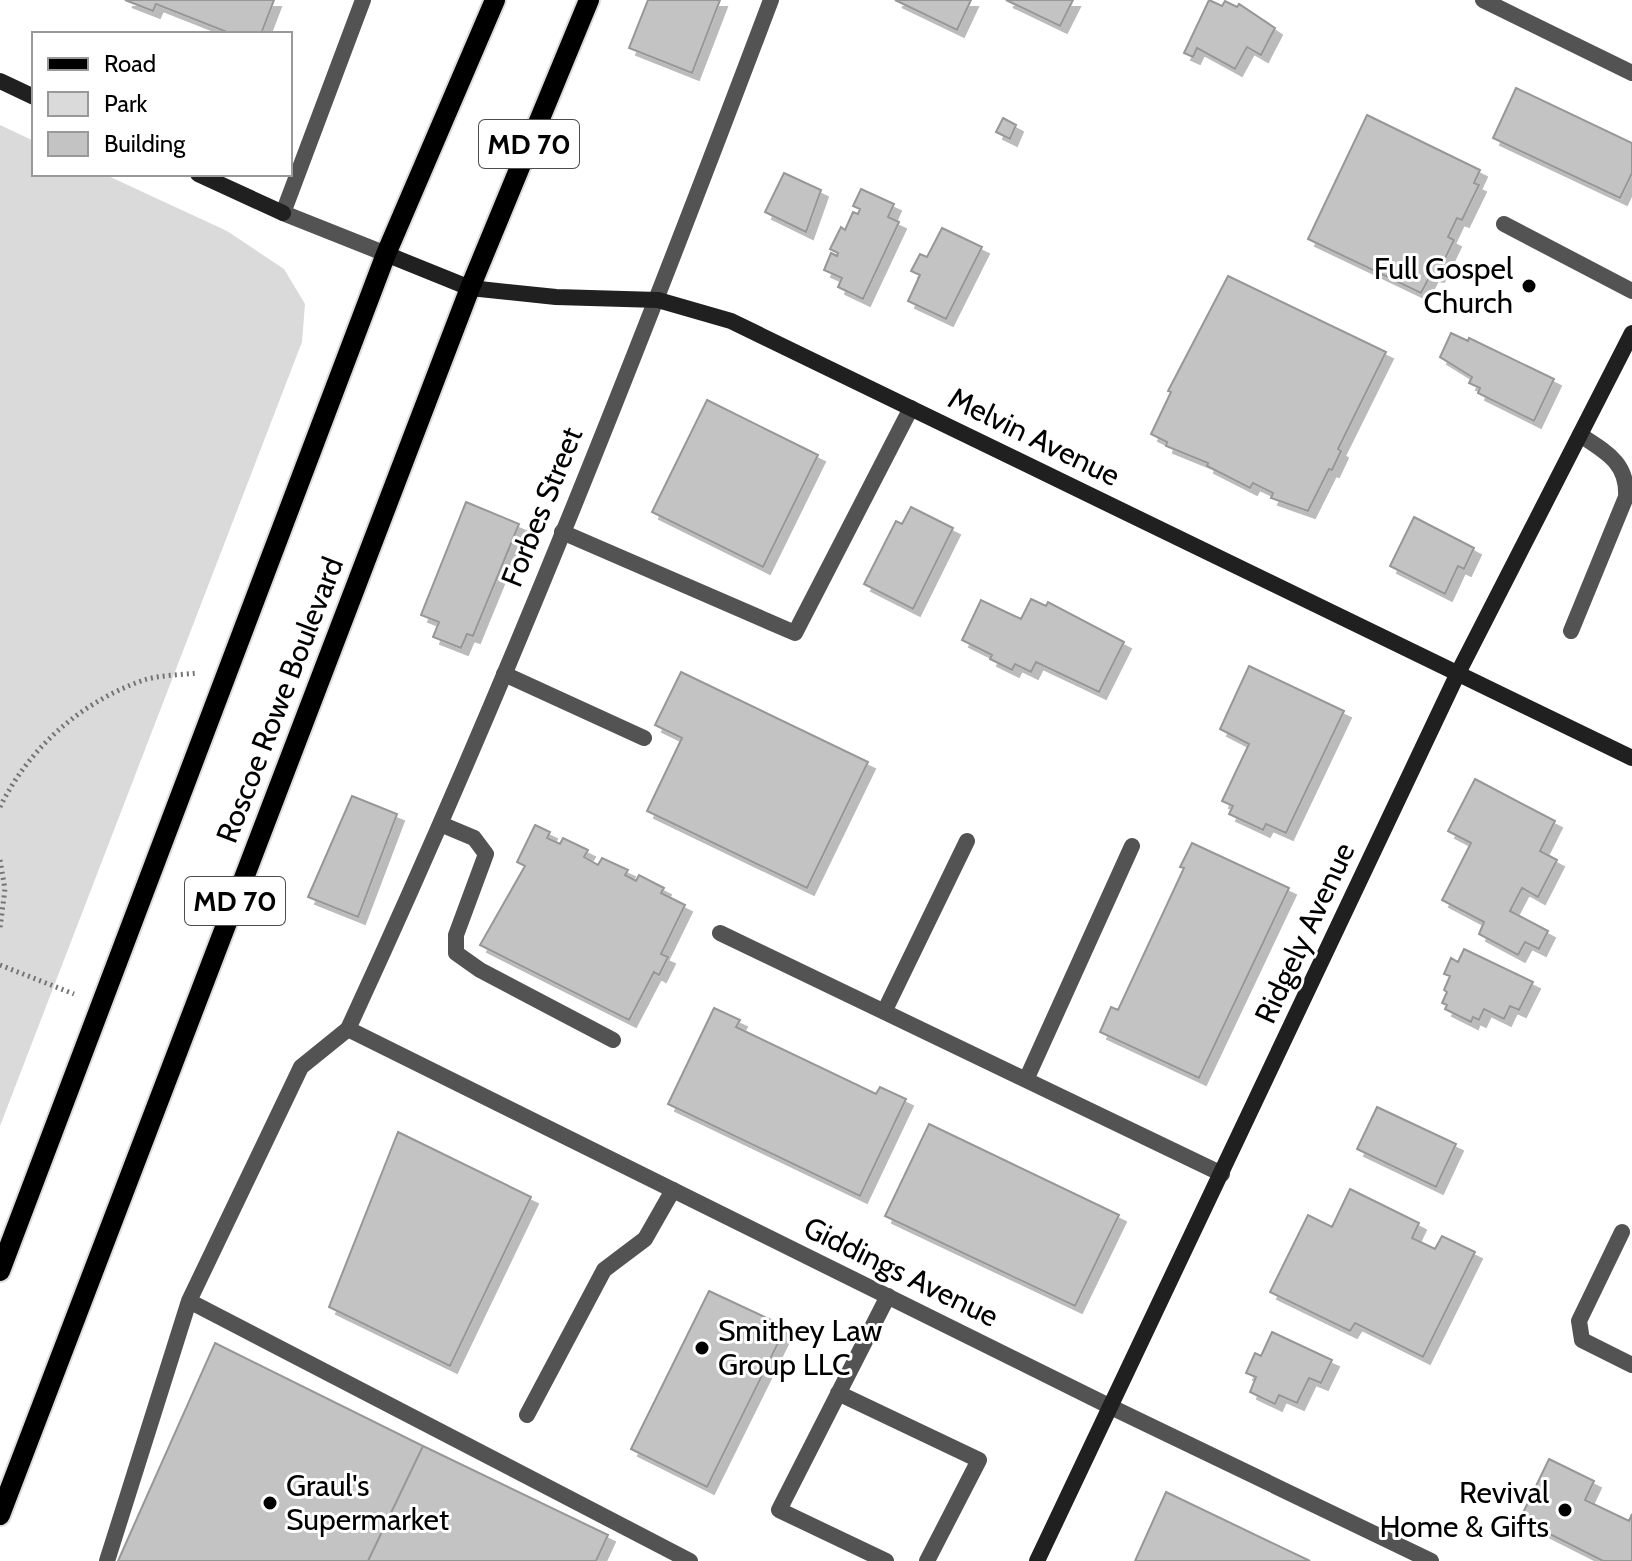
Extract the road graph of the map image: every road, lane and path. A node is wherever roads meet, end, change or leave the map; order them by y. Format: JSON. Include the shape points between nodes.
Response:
{"nodes":[{"id":1,"x":363,"y":0,"type":"edge"},
{"id":2,"x":495,"y":0,"type":"edge"},
{"id":3,"x":589,"y":0,"type":"edge"},
{"id":4,"x":771,"y":0,"type":"edge"},
{"id":5,"x":1483,"y":0,"type":"edge"},
{"id":6,"x":1632,"y":73,"type":"edge"},
{"id":7,"x":0,"y":81,"type":"edge"},
{"id":8,"x":32,"y":96,"type":"edge"},
{"id":9,"x":202,"y":176,"type":"edge"},
{"id":10,"x":283,"y":213,"type":"junction"},
{"id":11,"x":1504,"y":224,"type":"dead end"},
{"id":12,"x":386,"y":254,"type":"junction"},
{"id":13,"x":470,"y":288,"type":"junction"},
{"id":14,"x":1632,"y":291,"type":"edge"},
{"id":15,"x":658,"y":300,"type":"junction"},
{"id":16,"x":1632,"y":333,"type":"edge"},
{"id":17,"x":911,"y":408,"type":"junction"},
{"id":18,"x":1580,"y":435,"type":"junction"},
{"id":19,"x":562,"y":532,"type":"junction"},
{"id":20,"x":1571,"y":631,"type":"dead end"},
{"id":21,"x":228,"y":668,"type":"junction"},
{"id":22,"x":1458,"y":673,"type":"junction"},
{"id":23,"x":504,"y":674,"type":"junction"},
{"id":24,"x":644,"y":738,"type":"dead end"},
{"id":25,"x":1632,"y":758,"type":"edge"},
{"id":26,"x":0,"y":807,"type":"edge"},
{"id":27,"x":443,"y":825,"type":"junction"},
{"id":28,"x":967,"y":841,"type":"dead end"},
{"id":29,"x":1132,"y":846,"type":"dead end"},
{"id":30,"x":0,"y":860,"type":"edge"},
{"id":31,"x":0,"y":928,"type":"edge"},
{"id":32,"x":720,"y":933,"type":"dead end"},
{"id":33,"x":0,"y":965,"type":"edge"},
{"id":34,"x":99,"y":1005,"type":"junction"},
{"id":35,"x":885,"y":1010,"type":"junction"},
{"id":36,"x":348,"y":1029,"type":"junction"},
{"id":37,"x":613,"y":1040,"type":"dead end"},
{"id":38,"x":1026,"y":1080,"type":"junction"},
{"id":39,"x":1222,"y":1174,"type":"junction"},
{"id":40,"x":673,"y":1190,"type":"junction"},
{"id":41,"x":1622,"y":1232,"type":"dead end"},
{"id":42,"x":0,"y":1271,"type":"edge"},
{"id":43,"x":888,"y":1296,"type":"junction"},
{"id":44,"x":189,"y":1301,"type":"junction"},
{"id":45,"x":1632,"y":1365,"type":"edge"},
{"id":46,"x":838,"y":1393,"type":"junction"},
{"id":47,"x":1111,"y":1407,"type":"junction"},
{"id":48,"x":527,"y":1415,"type":"dead end"},
{"id":49,"x":0,"y":1515,"type":"edge"},
{"id":50,"x":107,"y":1561,"type":"edge"},
{"id":51,"x":690,"y":1561,"type":"edge"},
{"id":52,"x":886,"y":1561,"type":"edge"},
{"id":53,"x":927,"y":1561,"type":"edge"},
{"id":54,"x":1037,"y":1561,"type":"edge"},
{"id":55,"x":1431,"y":1561,"type":"edge"}],
"edges":[{"from":1,"to":10,"type":"street"},
{"from":2,"to":12,"type":"main road","name":"Roscoe Rowe Boulevard","number":"MD 70"},
{"from":3,"to":13,"type":"main road","name":"Roscoe Rowe Boulevard","number":"MD 70"},
{"from":4,"to":15,"type":"street","name":"Forbes Street"},
{"from":5,"to":6,"type":"street"},
{"from":7,"to":8,"type":"street"},
{"from":9,"to":10,"type":"street"},
{"from":10,"to":12,"type":"street"},
{"from":11,"to":14,"type":"street"},
{"from":12,"to":13,"type":"street","name":"Melvin Avenue"},
{"from":12,"to":21,"type":"main road","name":"Roscoe Rowe Boulevard","number":"MD 70"},
{"from":13,"to":15,"type":"street","name":"Melvin Avenue"},
{"from":13,"to":49,"type":"main road","name":"Roscoe Rowe Boulevard","number":"MD 70"},
{"from":15,"to":17,"type":"street","name":"Melvin Avenue","via":[[731,321]]},
{"from":15,"to":19,"type":"street","name":"Forbes Street"},
{"from":16,"to":18,"type":"street","name":"Ridgely Avenue"},
{"from":17,"to":19,"type":"street","via":[[795,633]]},
{"from":17,"to":22,"type":"street","name":"Melvin Avenue"},
{"from":18,"to":20,"type":"street","via":[[1615,459],[1627,481],[1626,497]]},
{"from":18,"to":22,"type":"street","name":"Ridgely Avenue"},
{"from":19,"to":23,"type":"street","name":"Forbes Street"},
{"from":21,"to":26,"type":"path","via":[[144,680],[96,701],[31,754]]},
{"from":21,"to":34,"type":"main road","name":"Roscoe Rowe Boulevard","number":"MD 70"},
{"from":22,"to":25,"type":"street","name":"Melvin Avenue"},
{"from":22,"to":39,"type":"street","name":"Ridgely Avenue"},
{"from":23,"to":24,"type":"street"},
{"from":23,"to":27,"type":"street","name":"Forbes Street"},
{"from":27,"to":36,"type":"street","name":"Forbes Street"},
{"from":27,"to":37,"type":"street","via":[[474,838],[486,854],[456,935],[456,953]]},
{"from":28,"to":35,"type":"street"},
{"from":29,"to":38,"type":"street"},
{"from":30,"to":31,"type":"path","via":[[5,889]]},
{"from":32,"to":35,"type":"street"},
{"from":33,"to":34,"type":"path"},
{"from":34,"to":42,"type":"main road","name":"Roscoe Rowe Boulevard","number":"MD 70"},
{"from":35,"to":38,"type":"street"},
{"from":36,"to":40,"type":"street","name":"Giddings Avenue"},
{"from":36,"to":44,"type":"street","via":[[301,1067]]},
{"from":38,"to":39,"type":"street"},
{"from":39,"to":47,"type":"street","name":"Ridgely Avenue"},
{"from":40,"to":43,"type":"street","name":"Giddings Avenue"},
{"from":40,"to":48,"type":"street","via":[[645,1239],[604,1270]]},
{"from":41,"to":45,"type":"street","via":[[1579,1321],[1582,1340]]},
{"from":43,"to":46,"type":"street"},
{"from":43,"to":47,"type":"street","name":"Giddings Avenue"},
{"from":44,"to":50,"type":"street"},
{"from":44,"to":51,"type":"street"},
{"from":46,"to":52,"type":"street","via":[[779,1510]]},
{"from":46,"to":53,"type":"street","via":[[979,1460]]},
{"from":47,"to":54,"type":"street","name":"Ridgely Avenue"},
{"from":47,"to":55,"type":"street","name":"Giddings Avenue"}]}
